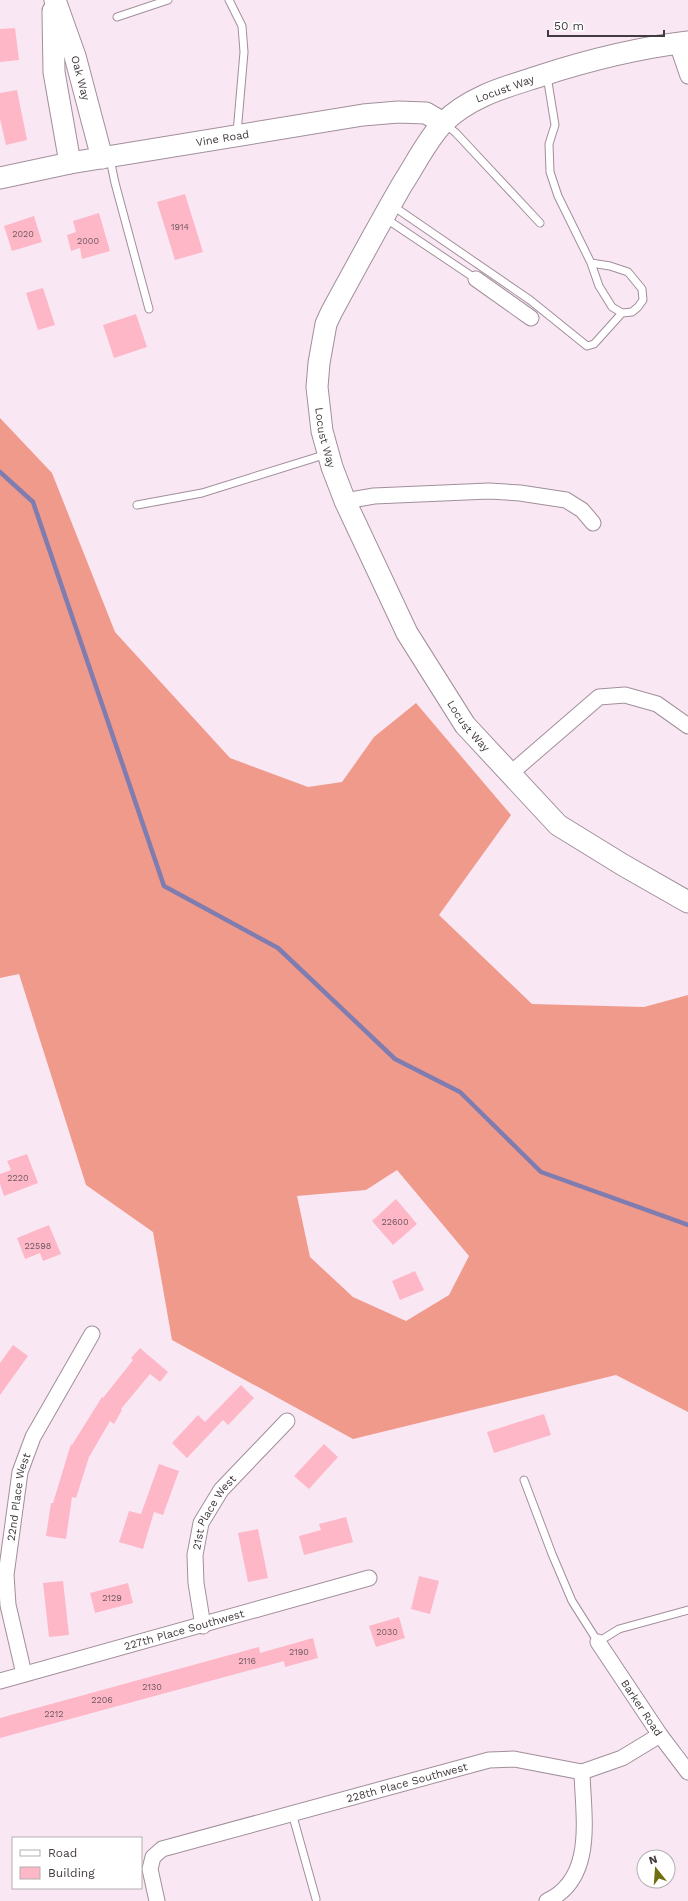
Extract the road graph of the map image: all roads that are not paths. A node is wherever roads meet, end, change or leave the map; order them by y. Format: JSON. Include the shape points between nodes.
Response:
{"nodes":[{"id":1,"x":54,"y":0,"type":"edge"},
{"id":2,"x":168,"y":0,"type":"edge"},
{"id":3,"x":229,"y":0,"type":"edge"},
{"id":4,"x":117,"y":17,"type":"dead end"},
{"id":5,"x":683,"y":43,"type":"edge"},
{"id":6,"x":547,"y":74,"type":"junction"},
{"id":7,"x":688,"y":76,"type":"edge"},
{"id":8,"x":443,"y":123,"type":"junction"},
{"id":9,"x":237,"y":136,"type":"junction"},
{"id":10,"x":106,"y":157,"type":"junction"},
{"id":11,"x":70,"y":163,"type":"junction"},
{"id":12,"x":0,"y":178,"type":"edge"},
{"id":13,"x":387,"y":211,"type":"junction"},
{"id":14,"x":540,"y":223,"type":"dead end"},
{"id":15,"x":591,"y":263,"type":"junction"},
{"id":16,"x":476,"y":279,"type":"joint"},
{"id":17,"x":149,"y":309,"type":"dead end"},
{"id":18,"x":622,"y":313,"type":"junction"},
{"id":19,"x":531,"y":318,"type":"dead end"},
{"id":20,"x":328,"y":454,"type":"junction"},
{"id":21,"x":345,"y":501,"type":"junction"},
{"id":22,"x":136,"y":505,"type":"dead end"},
{"id":23,"x":594,"y":523,"type":"dead end"},
{"id":24,"x":688,"y":726,"type":"edge"},
{"id":25,"x":511,"y":773,"type":"junction"},
{"id":26,"x":688,"y":902,"type":"edge"},
{"id":27,"x":92,"y":1334,"type":"dead end"},
{"id":28,"x":287,"y":1421,"type":"dead end"},
{"id":29,"x":524,"y":1480,"type":"dead end"},
{"id":30,"x":368,"y":1578,"type":"dead end"},
{"id":31,"x":688,"y":1610,"type":"edge"},
{"id":32,"x":203,"y":1626,"type":"junction"},
{"id":33,"x":598,"y":1642,"type":"junction"},
{"id":34,"x":24,"y":1674,"type":"junction"},
{"id":35,"x":0,"y":1681,"type":"edge"},
{"id":36,"x":660,"y":1734,"type":"junction"},
{"id":37,"x":582,"y":1772,"type":"junction"},
{"id":38,"x":688,"y":1772,"type":"edge"},
{"id":39,"x":292,"y":1813,"type":"junction"},
{"id":40,"x":316,"y":1899,"type":"dead end"},
{"id":41,"x":158,"y":1901,"type":"edge"},
{"id":42,"x":547,"y":1901,"type":"edge"}],
"edges":[{"from":1,"to":10,"type":"main road","name":"Oak Way","via":[[75,56]]},
{"from":1,"to":11,"type":"main road","name":"Oak Way","via":[[54,72]]},
{"from":2,"to":4,"type":"lane"},
{"from":3,"to":9,"type":"lane","via":[[242,26],[244,52]]},
{"from":5,"to":6,"type":"main road","name":"Locust Way","via":[[631,51]]},
{"from":5,"to":7,"type":"street"},
{"from":6,"to":8,"type":"main road","name":"Locust Way","via":[[477,98]]},
{"from":6,"to":15,"type":"lane","via":[[555,125],[549,144],[550,172],[558,196]]},
{"from":8,"to":9,"type":"main road","name":"Vine Road","via":[[426,113],[388,113]]},
{"from":8,"to":13,"type":"main road","name":"Locust Way","via":[[427,143]]},
{"from":8,"to":14,"type":"lane","via":[[456,133]]},
{"from":9,"to":10,"type":"main road","name":"Vine Road"},
{"from":10,"to":11,"type":"main road","name":"Vine Road"},
{"from":10,"to":17,"type":"lane"},
{"from":11,"to":12,"type":"main road","name":"Vine Road"},
{"from":13,"to":16,"type":"lane"},
{"from":13,"to":18,"type":"lane","via":[[530,300],[587,346],[594,344]]},
{"from":13,"to":20,"type":"main road","name":"Locust Way","via":[[326,324],[317,387],[322,431]]},
{"from":15,"to":18,"type":"lane","via":[[599,286],[612,307]]},
{"from":15,"to":18,"type":"lane","via":[[628,272],[642,289],[643,300],[638,307],[632,312]]},
{"from":16,"to":19,"type":"street"},
{"from":20,"to":21,"type":"main road","name":"Locust Way"},
{"from":20,"to":22,"type":"lane","via":[[202,493]]},
{"from":21,"to":23,"type":"street","via":[[374,496],[489,490],[566,500],[582,510]]},
{"from":21,"to":25,"type":"main road","name":"Locust Way","via":[[407,633],[465,725]]},
{"from":24,"to":25,"type":"street","via":[[657,704],[625,695],[599,697]]},
{"from":25,"to":26,"type":"main road","name":"Locust Way","via":[[558,825]]},
{"from":27,"to":34,"type":"street","name":"22nd Place West","via":[[33,1437],[20,1472],[6,1575],[8,1605]]},
{"from":28,"to":32,"type":"street","name":"21st Place West","via":[[221,1490],[201,1522],[195,1555],[196,1584]]},
{"from":29,"to":33,"type":"lane","via":[[572,1600]]},
{"from":30,"to":32,"type":"street","name":"227th Place Southwest"},
{"from":31,"to":33,"type":"lane","via":[[619,1628]]},
{"from":32,"to":34,"type":"street","name":"227th Place Southwest"},
{"from":33,"to":36,"type":"street","name":"Barker Road"},
{"from":34,"to":35,"type":"street","name":"227th Place Southwest"},
{"from":36,"to":37,"type":"street","via":[[622,1758]]},
{"from":36,"to":38,"type":"street","name":"Barker Road"},
{"from":37,"to":39,"type":"street","name":"228th Place Southwest","via":[[514,1759],[489,1760]]},
{"from":37,"to":42,"type":"street","via":[[584,1846],[580,1866],[562,1891]]},
{"from":39,"to":40,"type":"lane"},
{"from":39,"to":41,"type":"street","name":"228th Place Southwest","via":[[162,1849],[152,1857],[150,1869]]}]}
